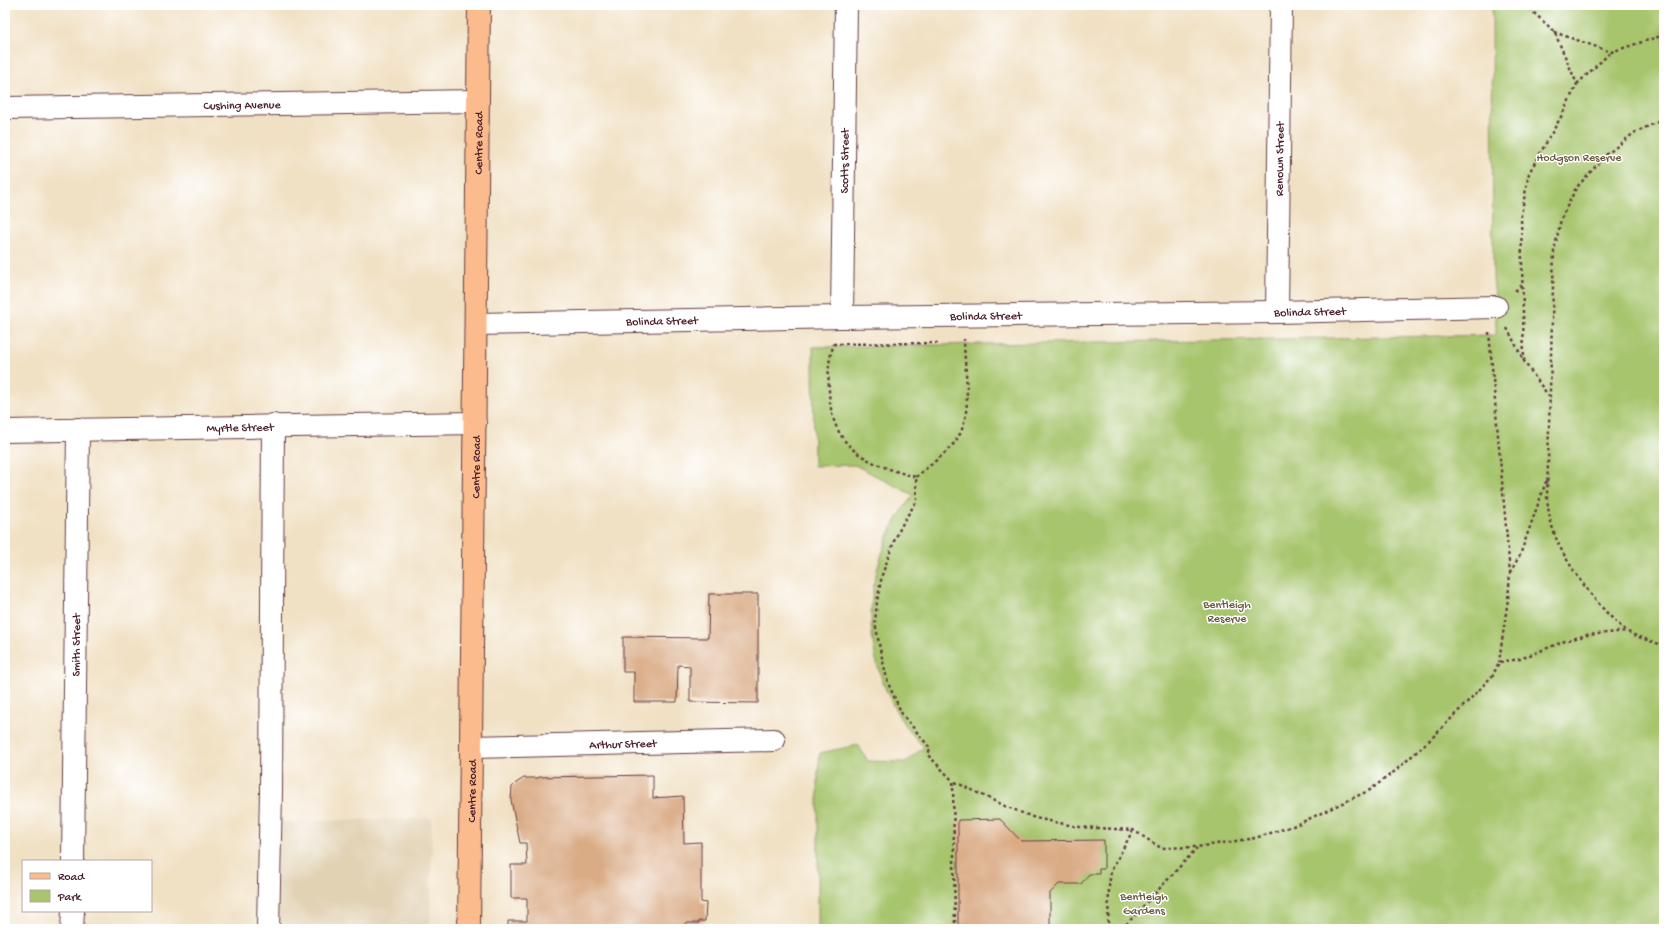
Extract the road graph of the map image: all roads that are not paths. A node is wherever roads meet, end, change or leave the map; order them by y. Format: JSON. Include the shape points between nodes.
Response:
{"nodes":[{"id":1,"x":479,"y":5,"type":"edge"},
{"id":2,"x":846,"y":5,"type":"edge"},
{"id":3,"x":1281,"y":5,"type":"edge"},
{"id":4,"x":478,"y":101,"type":"junction"},
{"id":5,"x":5,"y":108,"type":"edge"},
{"id":6,"x":1496,"y":307,"type":"road end"},
{"id":7,"x":1277,"y":312,"type":"junction"},
{"id":8,"x":842,"y":317,"type":"junction"},
{"id":9,"x":476,"y":324,"type":"junction"},
{"id":10,"x":475,"y":423,"type":"junction"},
{"id":11,"x":273,"y":425,"type":"junction"},
{"id":12,"x":78,"y":430,"type":"junction"},
{"id":13,"x":5,"y":431,"type":"edge"},
{"id":14,"x":774,"y":740,"type":"dead end"},
{"id":15,"x":472,"y":746,"type":"junction"},
{"id":16,"x":73,"y":860,"type":"edge"},
{"id":17,"x":73,"y":912,"type":"edge"},
{"id":18,"x":72,"y":929,"type":"edge"},
{"id":19,"x":268,"y":929,"type":"edge"},
{"id":20,"x":469,"y":929,"type":"edge"}],
"edges":[{"from":1,"to":4,"type":"main road","name":"Centre Road"},
{"from":2,"to":8,"type":"street","name":"Scotts Street"},
{"from":3,"to":7,"type":"street","name":"Renown Street"},
{"from":4,"to":5,"type":"street","name":"Cushing Avenue"},
{"from":4,"to":9,"type":"main road","name":"Centre Road"},
{"from":6,"to":7,"type":"street","name":"Bolinda Street"},
{"from":7,"to":8,"type":"street","name":"Bolinda Street"},
{"from":8,"to":9,"type":"street","name":"Bolinda Street"},
{"from":9,"to":10,"type":"main road","name":"Centre Road"},
{"from":10,"to":11,"type":"street","name":"Myrtle Street"},
{"from":10,"to":15,"type":"main road","name":"Centre Road"},
{"from":11,"to":12,"type":"street","name":"Myrtle Street"},
{"from":11,"to":19,"type":"street"},
{"from":12,"to":13,"type":"street","name":"Myrtle Street"},
{"from":12,"to":16,"type":"street","name":"Smith Street"},
{"from":14,"to":15,"type":"street","name":"Arthur Street"},
{"from":15,"to":20,"type":"main road","name":"Centre Road"},
{"from":17,"to":18,"type":"street"}]}
